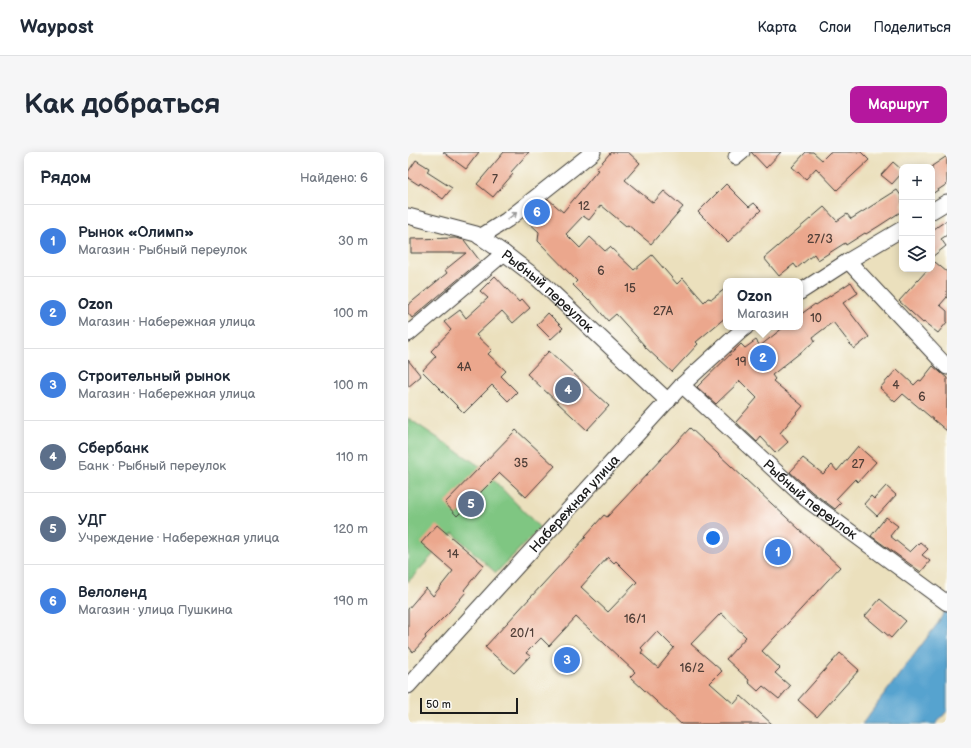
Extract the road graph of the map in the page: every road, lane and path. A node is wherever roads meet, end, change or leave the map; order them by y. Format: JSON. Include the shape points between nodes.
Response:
{"nodes":[{"id":1,"x":593,"y":152,"type":"edge"},
{"id":2,"x":947,"y":202,"type":"edge"},
{"id":3,"x":935,"y":209,"type":"edge"},
{"id":4,"x":408,"y":216,"type":"edge"},
{"id":5,"x":899,"y":231,"type":"edge"},
{"id":6,"x":480,"y":237,"type":"junction"},
{"id":7,"x":504,"y":253,"type":"junction"},
{"id":8,"x":848,"y":261,"type":"junction"},
{"id":9,"x":803,"y":290,"type":"edge"},
{"id":10,"x":742,"y":330,"type":"edge"},
{"id":11,"x":408,"y":334,"type":"edge"},
{"id":12,"x":947,"y":367,"type":"edge"},
{"id":13,"x":682,"y":386,"type":"junction"},
{"id":14,"x":668,"y":400,"type":"junction"},
{"id":15,"x":947,"y":603,"type":"edge"},
{"id":16,"x":408,"y":686,"type":"edge"}],
"edges":[{"from":6,"to":1,"type":"street","one_way":true,"via":[[506,220]]},
{"from":2,"to":3,"type":"street"},
{"from":4,"to":6,"type":"street","name":"Рыбный переулок"},
{"from":5,"to":8,"type":"street"},
{"from":6,"to":7,"type":"street","name":"Рыбный переулок"},
{"from":7,"to":11,"type":"street"},
{"from":7,"to":14,"type":"street","name":"Рыбный переулок","via":[[538,279]]},
{"from":8,"to":9,"type":"street"},
{"from":8,"to":12,"type":"street"},
{"from":10,"to":13,"type":"street","name":"Набережная улица"},
{"from":13,"to":14,"type":"street","name":"Набережная улица"},
{"from":13,"to":15,"type":"street","name":"Рыбный переулок","via":[[806,499]]},
{"from":14,"to":16,"type":"street","name":"Набережная улица"}]}
